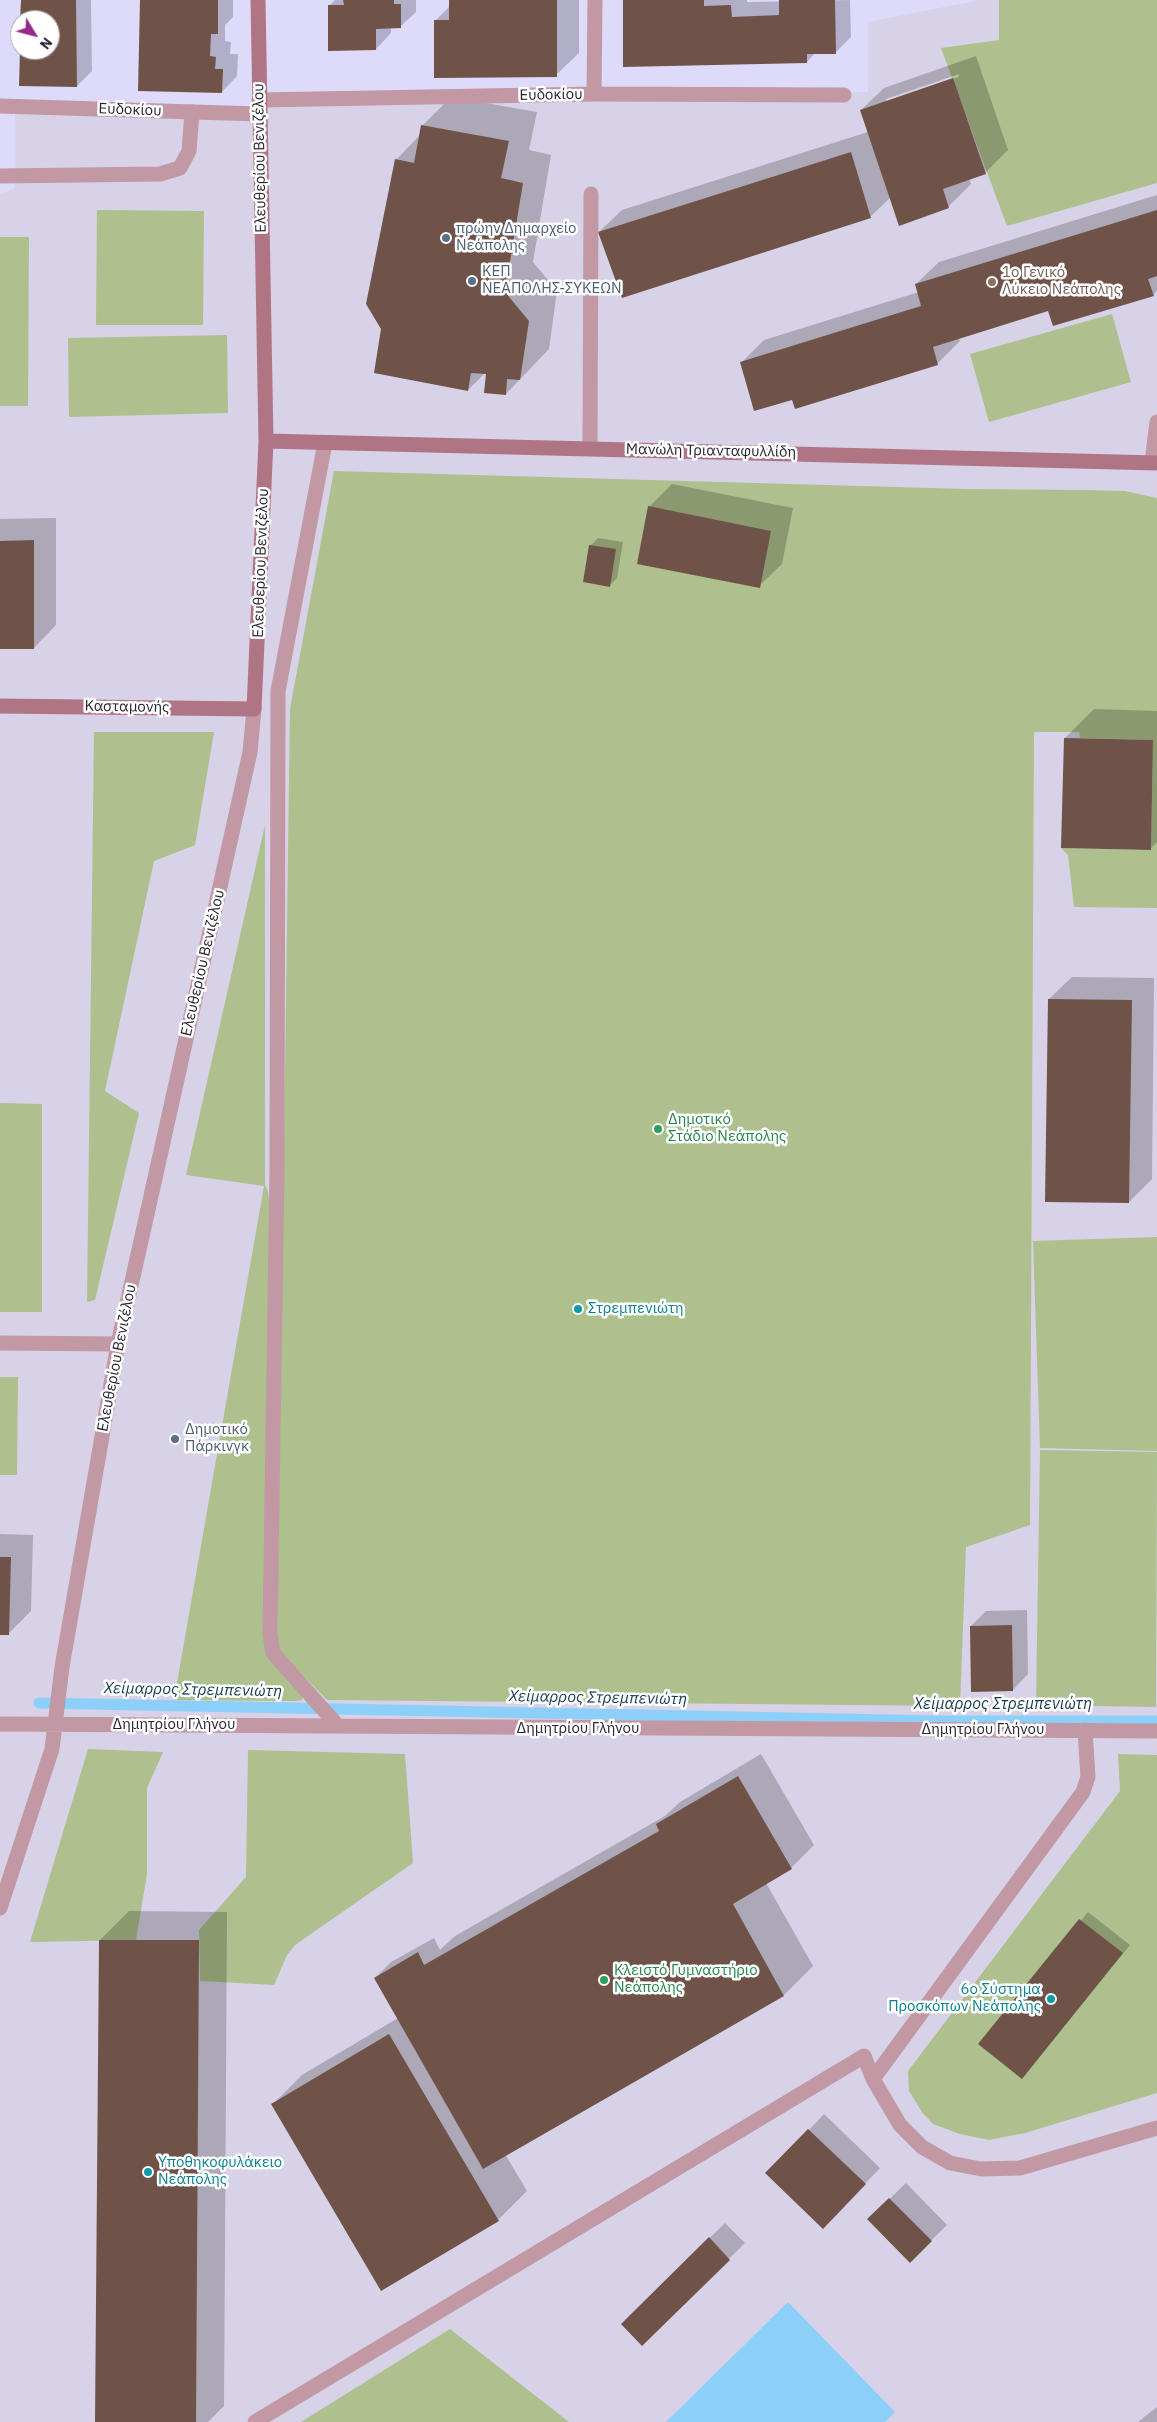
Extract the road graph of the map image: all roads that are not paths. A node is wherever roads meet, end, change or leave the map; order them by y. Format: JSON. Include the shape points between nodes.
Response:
{"nodes":[{"id":1,"x":258,"y":0,"type":"edge"},
{"id":2,"x":595,"y":0,"type":"edge"},
{"id":3,"x":594,"y":94,"type":"junction"},
{"id":4,"x":844,"y":95,"type":"dead end"},
{"id":5,"x":0,"y":106,"type":"edge"},
{"id":6,"x":259,"y":107,"type":"junction"},
{"id":7,"x":192,"y":112,"type":"junction"},
{"id":8,"x":0,"y":176,"type":"edge"},
{"id":9,"x":591,"y":194,"type":"dead end"},
{"id":10,"x":1157,"y":422,"type":"edge"},
{"id":11,"x":266,"y":441,"type":"junction"},
{"id":12,"x":325,"y":443,"type":"junction"},
{"id":13,"x":590,"y":448,"type":"junction"},
{"id":14,"x":1155,"y":462,"type":"edge"},
{"id":15,"x":0,"y":706,"type":"edge"},
{"id":16,"x":254,"y":709,"type":"junction"},
{"id":17,"x":0,"y":1343,"type":"edge"},
{"id":18,"x":118,"y":1344,"type":"junction"},
{"id":19,"x":0,"y":1724,"type":"edge"},
{"id":20,"x":56,"y":1725,"type":"junction"},
{"id":21,"x":338,"y":1726,"type":"junction"},
{"id":22,"x":1085,"y":1730,"type":"junction"},
{"id":23,"x":1157,"y":1731,"type":"edge"},
{"id":24,"x":0,"y":1908,"type":"edge"},
{"id":25,"x":873,"y":2079,"type":"junction"},
{"id":26,"x":1157,"y":2128,"type":"edge"},
{"id":27,"x":255,"y":2422,"type":"edge"}],
"edges":[{"from":1,"to":6,"type":"street","name":"Ελευθερίου Βενιζέλου"},
{"from":2,"to":3,"type":"street"},
{"from":3,"to":4,"type":"street","name":"Ευδοκίου"},
{"from":3,"to":6,"type":"street","name":"Ευδοκίου"},
{"from":5,"to":7,"type":"street","name":"Ευδοκίου"},
{"from":6,"to":7,"type":"street","name":"Ευδοκίου"},
{"from":6,"to":11,"type":"street","name":"Ελευθερίου Βενιζέλου"},
{"from":7,"to":8,"type":"street","via":[[189,151],[180,168],[160,174]]},
{"from":9,"to":13,"type":"street"},
{"from":10,"to":14,"type":"street"},
{"from":11,"to":12,"type":"street","name":"Μανώλη Τριανταφυλλίδη"},
{"from":11,"to":16,"type":"street","name":"Ελευθερίου Βενιζέλου"},
{"from":12,"to":13,"type":"street","name":"Μανώλη Τριανταφυλλίδη"},
{"from":12,"to":21,"type":"street","via":[[278,690],[277,1161],[270,1634],[273,1653]]},
{"from":13,"to":14,"type":"street","name":"Μανώλη Τριανταφυλλίδη"},
{"from":15,"to":16,"type":"street","name":"Κασταμονής"},
{"from":16,"to":18,"type":"street","name":"Ελευθερίου Βενιζέλου","via":[[250,752]]},
{"from":17,"to":18,"type":"street"},
{"from":18,"to":20,"type":"street","name":"Ελευθερίου Βενιζέλου","via":[[62,1667]]},
{"from":19,"to":20,"type":"street","name":"Δημητρίου Γλήνου"},
{"from":20,"to":21,"type":"street","name":"Δημητρίου Γλήνου"},
{"from":20,"to":24,"type":"street","name":"Ελευθερίου Βενιζέλου","via":[[47,1765]]},
{"from":21,"to":22,"type":"street","name":"Δημητρίου Γλήνου"},
{"from":22,"to":23,"type":"street","name":"Δημητρίου Γλήνου"},
{"from":22,"to":25,"type":"street","via":[[1088,1777],[1083,1792]]},
{"from":25,"to":26,"type":"street","via":[[900,2124],[922,2147],[950,2163],[982,2169],[1020,2168],[1048,2162]]},
{"from":25,"to":27,"type":"street","via":[[864,2056]]}]}
